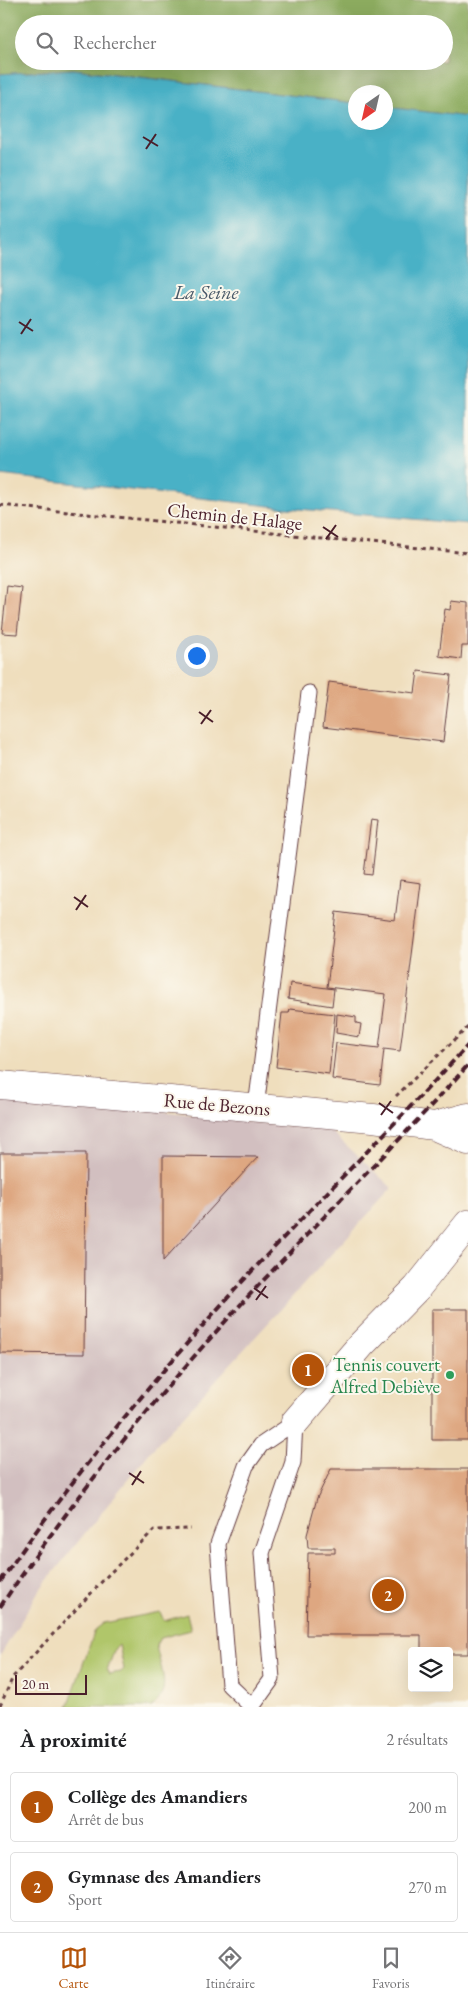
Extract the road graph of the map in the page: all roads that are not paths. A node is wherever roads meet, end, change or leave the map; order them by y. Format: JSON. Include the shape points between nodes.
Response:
{"nodes":[{"id":1,"x":308,"y":693,"type":"dead end"},
{"id":2,"x":0,"y":1085,"type":"edge"},
{"id":3,"x":256,"y":1107,"type":"junction"},
{"id":4,"x":468,"y":1117,"type":"edge"},
{"id":5,"x":434,"y":1126,"type":"junction"},
{"id":6,"x":468,"y":1141,"type":"edge"},
{"id":7,"x":466,"y":1231,"type":"edge"},
{"id":8,"x":295,"y":1422,"type":"junction"}],
"edges":[{"from":1,"to":3,"type":"lane"},
{"from":2,"to":3,"type":"street","name":"Rue de Bezons"},
{"from":3,"to":5,"type":"street","name":"Rue de Bezons"},
{"from":4,"to":5,"type":"street","name":"Rue de Bezons"},
{"from":5,"to":6,"type":"street","name":"Rue de Bezons"},
{"from":7,"to":8,"type":"street"},
{"from":8,"to":8,"type":"lane","via":[[261,1444],[246,1466],[218,1544],[229,1685],[252,1707],[272,1679],[262,1553],[293,1462]]}]}
